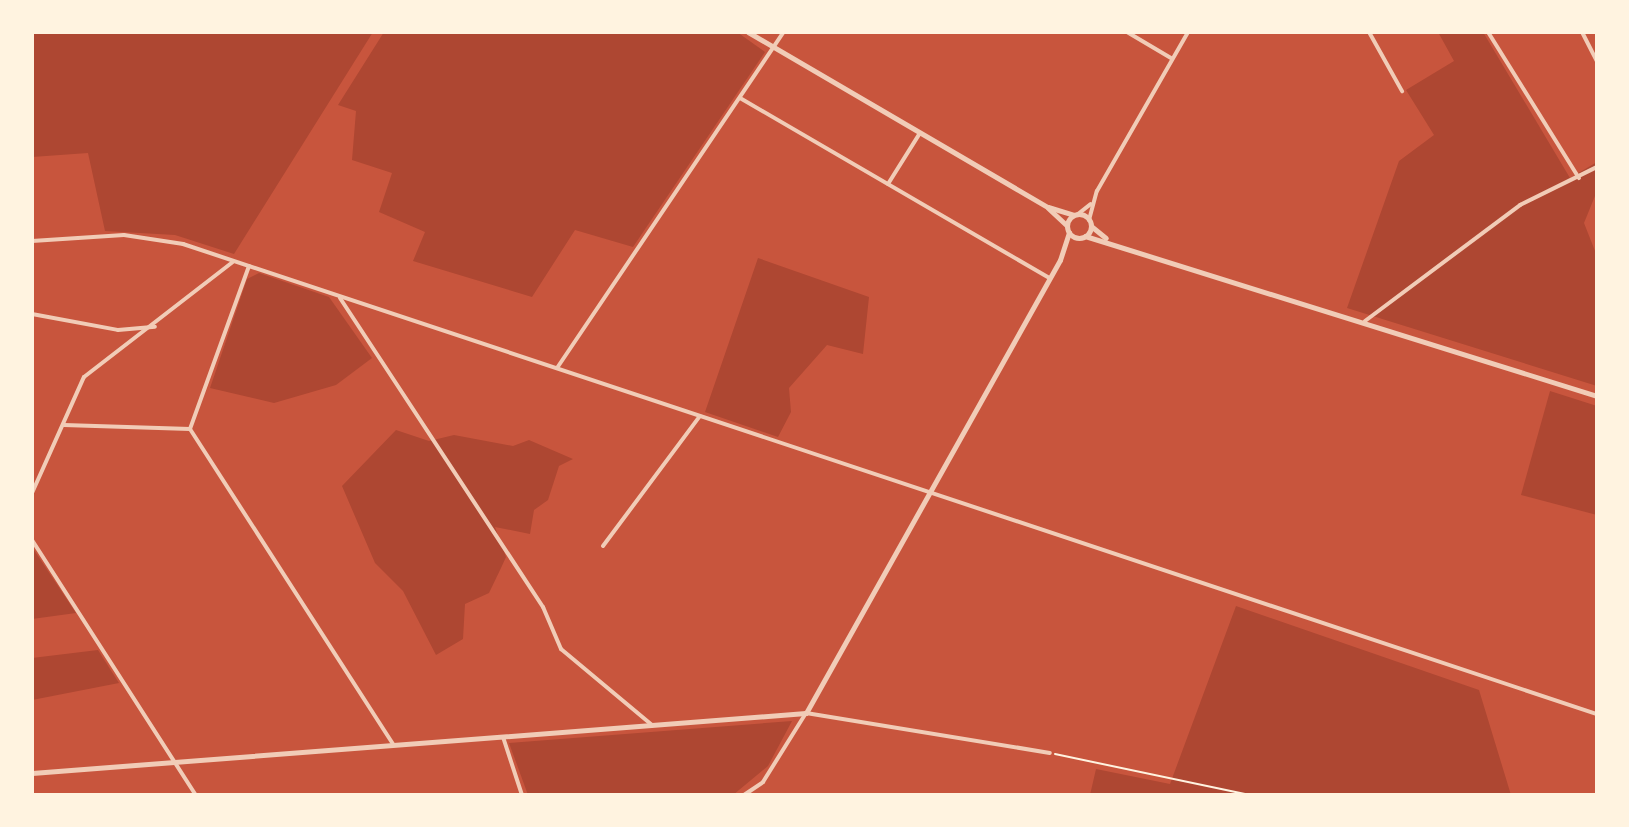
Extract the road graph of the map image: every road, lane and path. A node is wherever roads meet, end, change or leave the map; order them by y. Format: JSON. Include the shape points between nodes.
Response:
{"nodes":[{"id":1,"x":748,"y":32,"type":"edge"},
{"id":2,"x":784,"y":32,"type":"edge"},
{"id":3,"x":1127,"y":32,"type":"edge"},
{"id":4,"x":1188,"y":32,"type":"edge"},
{"id":5,"x":1369,"y":32,"type":"edge"},
{"id":6,"x":1488,"y":32,"type":"edge"},
{"id":7,"x":1582,"y":32,"type":"edge"},
{"id":8,"x":774,"y":48,"type":"junction"},
{"id":9,"x":1171,"y":58,"type":"junction"},
{"id":10,"x":1597,"y":61,"type":"edge"},
{"id":11,"x":1402,"y":91,"type":"dead end"},
{"id":12,"x":740,"y":98,"type":"junction"},
{"id":13,"x":920,"y":133,"type":"junction"},
{"id":14,"x":1597,"y":167,"type":"edge"},
{"id":15,"x":1579,"y":178,"type":"junction"},
{"id":16,"x":888,"y":184,"type":"junction"},
{"id":17,"x":1091,"y":204,"type":"junction"},
{"id":18,"x":1048,"y":207,"type":"junction"},
{"id":19,"x":1076,"y":214,"type":"junction"},
{"id":20,"x":1090,"y":223,"type":"junction"},
{"id":21,"x":1068,"y":229,"type":"junction"},
{"id":22,"x":1082,"y":237,"type":"junction"},
{"id":23,"x":1107,"y":238,"type":"junction"},
{"id":24,"x":32,"y":241,"type":"edge"},
{"id":25,"x":1068,"y":246,"type":"junction"},
{"id":26,"x":234,"y":261,"type":"junction"},
{"id":27,"x":249,"y":266,"type":"junction"},
{"id":28,"x":1050,"y":278,"type":"junction"},
{"id":29,"x":340,"y":298,"type":"junction"},
{"id":30,"x":32,"y":314,"type":"edge"},
{"id":31,"x":1365,"y":321,"type":"junction"},
{"id":32,"x":155,"y":327,"type":"junction"},
{"id":33,"x":557,"y":368,"type":"junction"},
{"id":34,"x":1597,"y":396,"type":"edge"},
{"id":35,"x":700,"y":416,"type":"junction"},
{"id":36,"x":63,"y":425,"type":"junction"},
{"id":37,"x":190,"y":429,"type":"junction"},
{"id":38,"x":929,"y":492,"type":"junction"},
{"id":39,"x":32,"y":493,"type":"edge"},
{"id":40,"x":32,"y":540,"type":"edge"},
{"id":41,"x":603,"y":546,"type":"dead end"},
{"id":42,"x":806,"y":713,"type":"junction"},
{"id":43,"x":1597,"y":714,"type":"edge"},
{"id":44,"x":652,"y":725,"type":"junction"},
{"id":45,"x":503,"y":735,"type":"junction"},
{"id":46,"x":393,"y":744,"type":"junction"},
{"id":47,"x":1050,"y":753,"type":"joint"},
{"id":48,"x":174,"y":761,"type":"junction"},
{"id":49,"x":32,"y":773,"type":"edge"},
{"id":50,"x":196,"y":795,"type":"edge"},
{"id":51,"x":522,"y":795,"type":"edge"},
{"id":52,"x":744,"y":795,"type":"edge"},
{"id":53,"x":1250,"y":795,"type":"edge"}],
"edges":[{"from":1,"to":8,"type":"street"},
{"from":2,"to":8,"type":"street"},
{"from":3,"to":9,"type":"street"},
{"from":4,"to":9,"type":"street"},
{"from":5,"to":11,"type":"street"},
{"from":6,"to":15,"type":"street"},
{"from":7,"to":10,"type":"street"},
{"from":8,"to":12,"type":"street"},
{"from":8,"to":13,"type":"street"},
{"from":9,"to":17,"type":"street"},
{"from":12,"to":16,"type":"street"},
{"from":12,"to":33,"type":"street"},
{"from":13,"to":16,"type":"street"},
{"from":13,"to":18,"type":"street"},
{"from":14,"to":15,"type":"street"},
{"from":15,"to":31,"type":"street","via":[[1520,205]]},
{"from":16,"to":28,"type":"street"},
{"from":17,"to":19,"type":"street"},
{"from":17,"to":20,"type":"street"},
{"from":18,"to":19,"type":"street"},
{"from":18,"to":21,"type":"street"},
{"from":19,"to":20,"type":"street"},
{"from":19,"to":21,"type":"street"},
{"from":20,"to":22,"type":"street"},
{"from":20,"to":23,"type":"street"},
{"from":21,"to":22,"type":"street"},
{"from":21,"to":25,"type":"street"},
{"from":22,"to":23,"type":"street"},
{"from":22,"to":25,"type":"street"},
{"from":23,"to":31,"type":"street"},
{"from":24,"to":26,"type":"street","via":[[140,236]]},
{"from":25,"to":28,"type":"street"},
{"from":26,"to":27,"type":"street"},
{"from":26,"to":32,"type":"street"},
{"from":27,"to":29,"type":"street"},
{"from":27,"to":37,"type":"street"},
{"from":28,"to":38,"type":"street"},
{"from":29,"to":33,"type":"street"},
{"from":29,"to":44,"type":"street","via":[[543,607],[561,649]]},
{"from":30,"to":32,"type":"street","via":[[118,330]]},
{"from":31,"to":34,"type":"street"},
{"from":32,"to":36,"type":"street","via":[[84,377]]},
{"from":33,"to":35,"type":"street"},
{"from":35,"to":38,"type":"street"},
{"from":35,"to":41,"type":"street"},
{"from":36,"to":37,"type":"street"},
{"from":36,"to":39,"type":"street"},
{"from":37,"to":46,"type":"street"},
{"from":38,"to":42,"type":"street"},
{"from":38,"to":43,"type":"street"},
{"from":40,"to":48,"type":"street"},
{"from":42,"to":44,"type":"street"},
{"from":42,"to":47,"type":"street"},
{"from":42,"to":52,"type":"street","via":[[763,782]]},
{"from":44,"to":45,"type":"street"},
{"from":45,"to":46,"type":"street"},
{"from":45,"to":51,"type":"street"},
{"from":46,"to":48,"type":"street"},
{"from":47,"to":53,"type":"path"},
{"from":48,"to":49,"type":"street"},
{"from":48,"to":50,"type":"street"}]}
